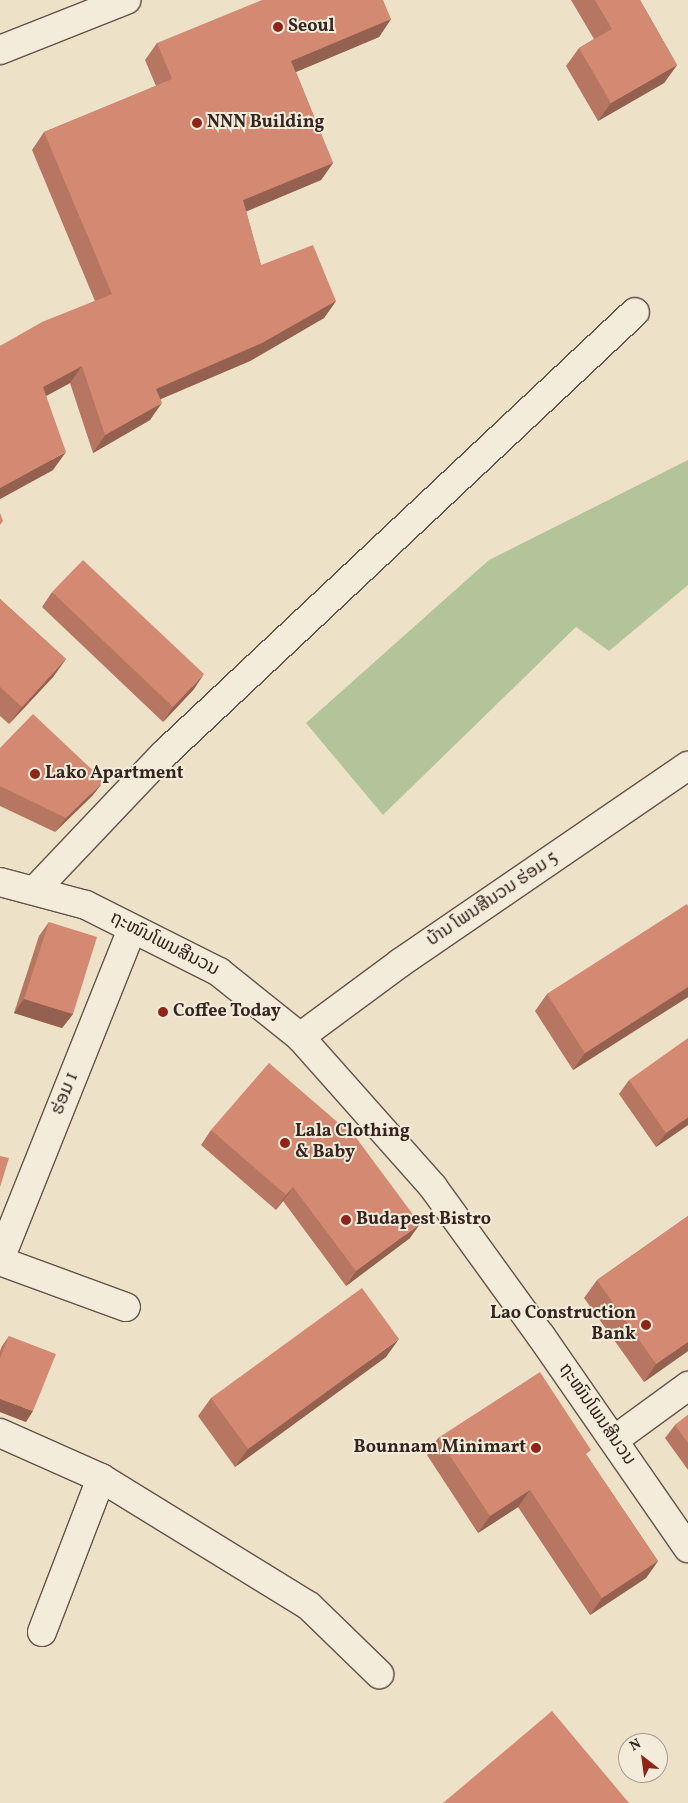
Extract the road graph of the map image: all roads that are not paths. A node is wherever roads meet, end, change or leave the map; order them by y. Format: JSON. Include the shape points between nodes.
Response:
{"nodes":[{"id":1,"x":126,"y":0,"type":"edge"},
{"id":2,"x":0,"y":50,"type":"edge"},
{"id":3,"x":635,"y":312,"type":"dead end"},
{"id":4,"x":688,"y":766,"type":"edge"},
{"id":5,"x":0,"y":882,"type":"edge"},
{"id":6,"x":35,"y":890,"type":"junction"},
{"id":7,"x":132,"y":929,"type":"junction"},
{"id":8,"x":300,"y":1037,"type":"junction"},
{"id":9,"x":0,"y":1260,"type":"edge"},
{"id":10,"x":126,"y":1307,"type":"dead end"},
{"id":11,"x":688,"y":1386,"type":"edge"},
{"id":12,"x":0,"y":1433,"type":"edge"},
{"id":13,"x":614,"y":1440,"type":"junction"},
{"id":14,"x":101,"y":1478,"type":"junction"},
{"id":15,"x":688,"y":1548,"type":"edge"},
{"id":16,"x":42,"y":1632,"type":"dead end"},
{"id":17,"x":379,"y":1674,"type":"dead end"}],
"edges":[{"from":1,"to":2,"type":"street"},
{"from":3,"to":6,"type":"street","via":[[163,755]]},
{"from":4,"to":8,"type":"street","name":"ບ້ານ ໂພນສີນວນ ຮ່ອມ 5","via":[[400,963]]},
{"from":5,"to":6,"type":"street","name":"ຖະໜົນໂພນສີນວນ"},
{"from":6,"to":7,"type":"street","name":"ຖະໜົນໂພນສີນວນ","via":[[86,905]]},
{"from":7,"to":8,"type":"street","name":"ຖະໜົນໂພນສີນວນ","via":[[219,972]]},
{"from":7,"to":9,"type":"street","name":"ຮ່ອມ 1"},
{"from":8,"to":13,"type":"street","name":"ຖະໜົນໂພນສີນວນ","via":[[433,1187]]},
{"from":9,"to":10,"type":"street"},
{"from":11,"to":13,"type":"street"},
{"from":12,"to":14,"type":"street"},
{"from":13,"to":15,"type":"street","name":"ຖະໜົນໂພນສີນວນ"},
{"from":14,"to":16,"type":"street"},
{"from":14,"to":17,"type":"street","via":[[309,1606]]}]}
